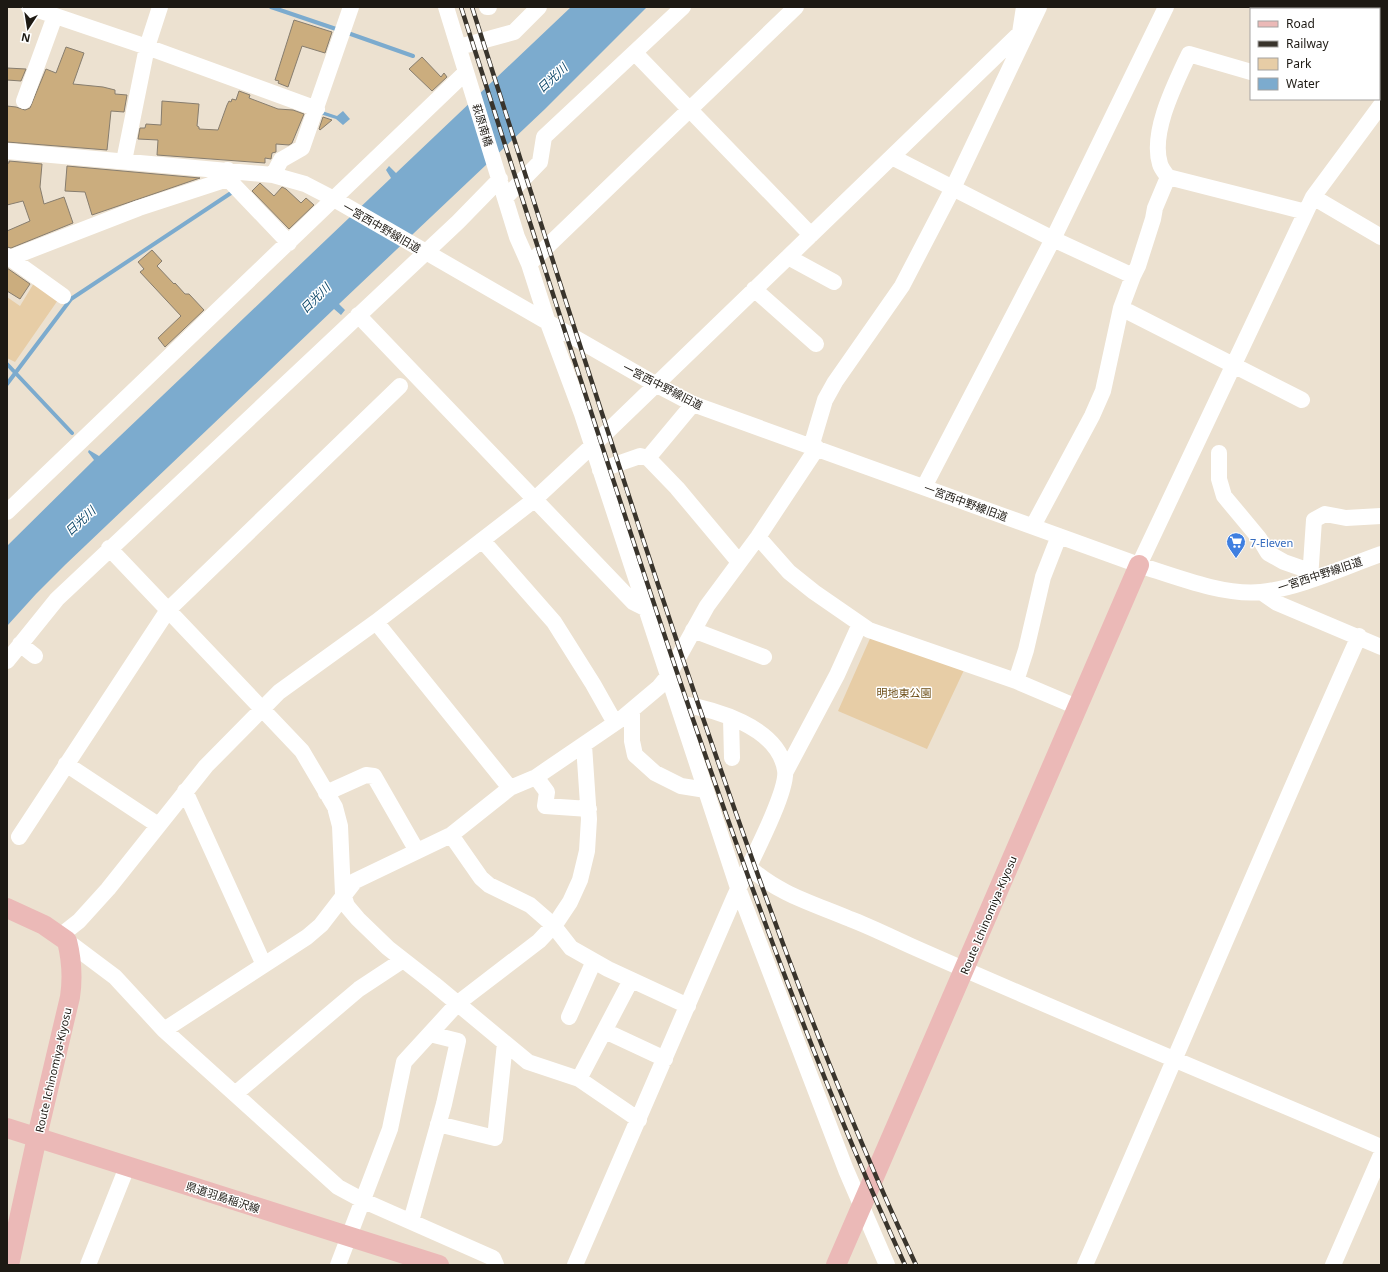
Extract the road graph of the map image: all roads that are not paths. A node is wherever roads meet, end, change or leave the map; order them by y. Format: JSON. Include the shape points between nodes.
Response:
{"nodes":[{"id":1,"x":29,"y":7,"type":"edge"},
{"id":2,"x":160,"y":7,"type":"edge"},
{"id":3,"x":350,"y":7,"type":"edge"},
{"id":4,"x":446,"y":7,"type":"edge"},
{"id":5,"x":539,"y":7,"type":"edge"},
{"id":6,"x":683,"y":7,"type":"edge"},
{"id":7,"x":796,"y":7,"type":"edge"},
{"id":8,"x":1024,"y":7,"type":"edge"},
{"id":9,"x":1039,"y":7,"type":"edge"},
{"id":10,"x":1166,"y":7,"type":"edge"},
{"id":11,"x":55,"y":16,"type":"junction"},
{"id":12,"x":1022,"y":34,"type":"junction"},
{"id":13,"x":147,"y":47,"type":"junction"},
{"id":14,"x":459,"y":47,"type":"junction"},
{"id":15,"x":635,"y":53,"type":"junction"},
{"id":16,"x":466,"y":72,"type":"junction"},
{"id":17,"x":1250,"y":72,"type":"edge"},
{"id":18,"x":24,"y":101,"type":"dead end"},
{"id":19,"x":1381,"y":105,"type":"edge"},
{"id":20,"x":317,"y":109,"type":"junction"},
{"id":21,"x":690,"y":109,"type":"junction"},
{"id":22,"x":7,"y":151,"type":"edge"},
{"id":23,"x":892,"y":157,"type":"junction"},
{"id":24,"x":124,"y":161,"type":"junction"},
{"id":25,"x":228,"y":174,"type":"junction"},
{"id":26,"x":273,"y":175,"type":"junction"},
{"id":27,"x":1168,"y":177,"type":"junction"},
{"id":28,"x":500,"y":179,"type":"junction"},
{"id":29,"x":953,"y":188,"type":"junction"},
{"id":30,"x":1313,"y":197,"type":"junction"},
{"id":31,"x":505,"y":198,"type":"junction"},
{"id":32,"x":334,"y":199,"type":"junction"},
{"id":33,"x":1306,"y":212,"type":"junction"},
{"id":34,"x":811,"y":235,"type":"junction"},
{"id":35,"x":1381,"y":237,"type":"edge"},
{"id":36,"x":1053,"y":239,"type":"junction"},
{"id":37,"x":289,"y":243,"type":"junction"},
{"id":38,"x":426,"y":252,"type":"junction"},
{"id":39,"x":9,"y":257,"type":"edge"},
{"id":40,"x":788,"y":257,"type":"junction"},
{"id":41,"x":529,"y":264,"type":"junction"},
{"id":42,"x":1133,"y":276,"type":"junction"},
{"id":43,"x":834,"y":282,"type":"dead end"},
{"id":44,"x":754,"y":289,"type":"junction"},
{"id":45,"x":63,"y":296,"type":"dead end"},
{"id":46,"x":1121,"y":308,"type":"junction"},
{"id":47,"x":358,"y":315,"type":"junction"},
{"id":48,"x":548,"y":323,"type":"junction"},
{"id":49,"x":816,"y":344,"type":"dead end"},
{"id":50,"x":1233,"y":365,"type":"junction"},
{"id":51,"x":655,"y":384,"type":"junction"},
{"id":52,"x":400,"y":386,"type":"dead end"},
{"id":53,"x":1302,"y":400,"type":"dead end"},
{"id":54,"x":693,"y":404,"type":"junction"},
{"id":55,"x":592,"y":446,"type":"junction"},
{"id":56,"x":814,"y":448,"type":"junction"},
{"id":57,"x":1219,"y":453,"type":"dead end"},
{"id":58,"x":648,"y":458,"type":"junction"},
{"id":59,"x":600,"y":470,"type":"junction"},
{"id":60,"x":924,"y":487,"type":"junction"},
{"id":61,"x":534,"y":500,"type":"junction"},
{"id":62,"x":7,"y":512,"type":"edge"},
{"id":63,"x":1381,"y":516,"type":"edge"},
{"id":64,"x":1032,"y":526,"type":"junction"},
{"id":65,"x":1059,"y":536,"type":"junction"},
{"id":66,"x":758,"y":537,"type":"junction"},
{"id":67,"x":482,"y":540,"type":"junction"},
{"id":68,"x":109,"y":548,"type":"junction"},
{"id":69,"x":1381,"y":554,"type":"edge"},
{"id":70,"x":739,"y":562,"type":"junction"},
{"id":71,"x":1139,"y":565,"type":"junction"},
{"id":72,"x":1310,"y":579,"type":"junction"},
{"id":73,"x":1261,"y":592,"type":"junction"},
{"id":74,"x":645,"y":608,"type":"junction"},
{"id":75,"x":168,"y":610,"type":"junction"},
{"id":76,"x":376,"y":622,"type":"junction"},
{"id":77,"x":860,"y":624,"type":"junction"},
{"id":78,"x":693,"y":630,"type":"junction"},
{"id":79,"x":1359,"y":636,"type":"junction"},
{"id":80,"x":20,"y":644,"type":"junction"},
{"id":81,"x":1381,"y":646,"type":"edge"},
{"id":82,"x":35,"y":656,"type":"dead end"},
{"id":83,"x":764,"y":657,"type":"dead end"},
{"id":84,"x":7,"y":661,"type":"edge"},
{"id":85,"x":668,"y":676,"type":"junction"},
{"id":86,"x":1016,"y":681,"type":"junction"},
{"id":87,"x":677,"y":703,"type":"junction"},
{"id":88,"x":1077,"y":707,"type":"junction"},
{"id":89,"x":262,"y":709,"type":"junction"},
{"id":90,"x":632,"y":710,"type":"junction"},
{"id":91,"x":731,"y":718,"type":"junction"},
{"id":92,"x":615,"y":723,"type":"junction"},
{"id":93,"x":584,"y":745,"type":"junction"},
{"id":94,"x":732,"y":758,"type":"dead end"},
{"id":95,"x":66,"y":764,"type":"junction"},
{"id":96,"x":786,"y":771,"type":"junction"},
{"id":97,"x":536,"y":777,"type":"junction"},
{"id":98,"x":510,"y":788,"type":"junction"},
{"id":99,"x":706,"y":790,"type":"junction"},
{"id":100,"x":186,"y":791,"type":"junction"},
{"id":101,"x":326,"y":793,"type":"junction"},
{"id":102,"x":589,"y":809,"type":"junction"},
{"id":103,"x":158,"y":825,"type":"junction"},
{"id":104,"x":451,"y":835,"type":"junction"},
{"id":105,"x":19,"y":837,"type":"dead end"},
{"id":106,"x":417,"y":851,"type":"junction"},
{"id":107,"x":750,"y":866,"type":"junction"},
{"id":108,"x":738,"y":888,"type":"junction"},
{"id":109,"x":343,"y":894,"type":"junction"},
{"id":110,"x":7,"y":908,"type":"edge"},
{"id":111,"x":554,"y":925,"type":"junction"},
{"id":112,"x":63,"y":938,"type":"junction"},
{"id":113,"x":403,"y":960,"type":"junction"},
{"id":114,"x":594,"y":961,"type":"junction"},
{"id":115,"x":264,"y":965,"type":"junction"},
{"id":116,"x":964,"y":969,"type":"junction"},
{"id":117,"x":631,"y":980,"type":"junction"},
{"id":118,"x":458,"y":1004,"type":"junction"},
{"id":119,"x":688,"y":1006,"type":"junction"},
{"id":120,"x":569,"y":1017,"type":"dead end"},
{"id":121,"x":164,"y":1030,"type":"junction"},
{"id":122,"x":605,"y":1030,"type":"junction"},
{"id":123,"x":430,"y":1034,"type":"junction"},
{"id":124,"x":505,"y":1043,"type":"junction"},
{"id":125,"x":665,"y":1059,"type":"junction"},
{"id":126,"x":1176,"y":1059,"type":"junction"},
{"id":127,"x":580,"y":1079,"type":"junction"},
{"id":128,"x":236,"y":1094,"type":"junction"},
{"id":129,"x":639,"y":1120,"type":"junction"},
{"id":130,"x":438,"y":1124,"type":"junction"},
{"id":131,"x":7,"y":1128,"type":"edge"},
{"id":132,"x":36,"y":1138,"type":"junction"},
{"id":133,"x":1381,"y":1147,"type":"edge"},
{"id":134,"x":1381,"y":1155,"type":"edge"},
{"id":135,"x":127,"y":1167,"type":"junction"},
{"id":136,"x":364,"y":1201,"type":"junction"},
{"id":137,"x":862,"y":1206,"type":"junction"},
{"id":138,"x":411,"y":1221,"type":"junction"},
{"id":139,"x":350,"y":1237,"type":"junction"},
{"id":140,"x":9,"y":1265,"type":"edge"},
{"id":141,"x":88,"y":1265,"type":"edge"},
{"id":142,"x":338,"y":1265,"type":"edge"},
{"id":143,"x":440,"y":1265,"type":"edge"},
{"id":144,"x":496,"y":1265,"type":"edge"},
{"id":145,"x":575,"y":1265,"type":"edge"},
{"id":146,"x":836,"y":1265,"type":"edge"},
{"id":147,"x":887,"y":1265,"type":"edge"},
{"id":148,"x":1085,"y":1265,"type":"edge"},
{"id":149,"x":1333,"y":1265,"type":"edge"}],
"edges":[{"from":1,"to":11,"type":"street"},
{"from":2,"to":13,"type":"street"},
{"from":3,"to":20,"type":"street"},
{"from":4,"to":14,"type":"street","name":"萩原南橋"},
{"from":5,"to":14,"type":"street","via":[[514,32]]},
{"from":6,"to":15,"type":"street"},
{"from":7,"to":21,"type":"street"},
{"from":8,"to":12,"type":"street"},
{"from":9,"to":12,"type":"street"},
{"from":10,"to":36,"type":"street"},
{"from":11,"to":13,"type":"street"},
{"from":11,"to":18,"type":"street"},
{"from":12,"to":23,"type":"street"},
{"from":12,"to":29,"type":"street"},
{"from":13,"to":20,"type":"street"},
{"from":13,"to":24,"type":"street"},
{"from":14,"to":16,"type":"street","name":"萩原南橋"},
{"from":15,"to":21,"type":"street"},
{"from":15,"to":31,"type":"street","via":[[544,137],[540,162]]},
{"from":16,"to":28,"type":"street","name":"萩原南橋"},
{"from":16,"to":32,"type":"street"},
{"from":17,"to":27,"type":"street","via":[[1189,54],[1161,127],[1158,148],[1160,165]]},
{"from":19,"to":30,"type":"street"},
{"from":20,"to":26,"type":"street","via":[[302,148],[281,160]]},
{"from":21,"to":34,"type":"street"},
{"from":21,"to":41,"type":"street"},
{"from":22,"to":24,"type":"street","name":"一宮西中野線旧道"},
{"from":23,"to":29,"type":"street"},
{"from":23,"to":34,"type":"street"},
{"from":24,"to":25,"type":"street","name":"一宮西中野線旧道"},
{"from":25,"to":26,"type":"street","name":"一宮西中野線旧道"},
{"from":25,"to":37,"type":"street"},
{"from":25,"to":39,"type":"street"},
{"from":26,"to":32,"type":"street","name":"一宮西中野線旧道","via":[[305,184]]},
{"from":27,"to":33,"type":"street"},
{"from":27,"to":42,"type":"street"},
{"from":28,"to":31,"type":"street","name":"萩原南橋"},
{"from":28,"to":38,"type":"street"},
{"from":29,"to":36,"type":"street"},
{"from":29,"to":56,"type":"street","via":[[902,286],[825,400]]},
{"from":30,"to":33,"type":"street"},
{"from":30,"to":35,"type":"street"},
{"from":31,"to":41,"type":"street","name":"萩原南橋","via":[[517,237]]},
{"from":32,"to":37,"type":"street"},
{"from":32,"to":38,"type":"street","name":"一宮西中野線旧道"},
{"from":33,"to":50,"type":"street"},
{"from":34,"to":40,"type":"street"},
{"from":36,"to":42,"type":"street"},
{"from":36,"to":60,"type":"street"},
{"from":37,"to":62,"type":"street"},
{"from":38,"to":47,"type":"street"},
{"from":38,"to":48,"type":"street","name":"一宮西中野線旧道"},
{"from":39,"to":45,"type":"street"},
{"from":40,"to":43,"type":"street"},
{"from":40,"to":44,"type":"street"},
{"from":41,"to":48,"type":"street","name":"萩原南橋"},
{"from":42,"to":46,"type":"street"},
{"from":44,"to":49,"type":"street"},
{"from":44,"to":51,"type":"street"},
{"from":46,"to":50,"type":"street"},
{"from":46,"to":64,"type":"street","via":[[1102,391],[1092,416]]},
{"from":47,"to":61,"type":"street"},
{"from":47,"to":68,"type":"street"},
{"from":48,"to":51,"type":"street","name":"一宮西中野線旧道"},
{"from":48,"to":55,"type":"street","name":"萩原南橋"},
{"from":50,"to":53,"type":"street"},
{"from":50,"to":71,"type":"street"},
{"from":51,"to":54,"type":"street","name":"一宮西中野線旧道"},
{"from":51,"to":55,"type":"street"},
{"from":52,"to":75,"type":"street"},
{"from":54,"to":56,"type":"street","name":"一宮西中野線旧道"},
{"from":54,"to":58,"type":"street"},
{"from":55,"to":59,"type":"street","name":"萩原南橋"},
{"from":55,"to":61,"type":"street"},
{"from":56,"to":60,"type":"street","name":"一宮西中野線旧道"},
{"from":56,"to":66,"type":"street"},
{"from":57,"to":72,"type":"street","via":[[1219,479],[1224,496],[1259,538],[1268,553],[1304,569]]},
{"from":58,"to":59,"type":"street","via":[[640,456]]},
{"from":58,"to":70,"type":"street","via":[[677,488]]},
{"from":59,"to":74,"type":"street","name":"萩原南橋"},
{"from":60,"to":64,"type":"street","name":"一宮西中野線旧道"},
{"from":61,"to":67,"type":"street"},
{"from":61,"to":74,"type":"street","via":[[633,602]]},
{"from":63,"to":72,"type":"street","via":[[1346,518],[1324,514],[1314,520]]},
{"from":64,"to":65,"type":"street","name":"一宮西中野線旧道"},
{"from":65,"to":71,"type":"street","name":"一宮西中野線旧道"},
{"from":65,"to":86,"type":"street","via":[[1043,577]]},
{"from":66,"to":70,"type":"street"},
{"from":66,"to":77,"type":"street","via":[[788,572]]},
{"from":67,"to":76,"type":"street"},
{"from":67,"to":92,"type":"street","via":[[554,622]]},
{"from":68,"to":75,"type":"street"},
{"from":68,"to":80,"type":"street","via":[[57,598]]},
{"from":69,"to":72,"type":"street","name":"一宮西中野線旧道"},
{"from":70,"to":78,"type":"street"},
{"from":71,"to":73,"type":"street","name":"一宮西中野線旧道","via":[[1194,583],[1236,591]]},
{"from":71,"to":88,"type":"main road","name":"Route Ichinomiya-Kiyosu"},
{"from":72,"to":73,"type":"street","name":"一宮西中野線旧道"},
{"from":73,"to":79,"type":"street","via":[[1277,603]]},
{"from":74,"to":85,"type":"street","name":"萩原南橋"},
{"from":75,"to":89,"type":"street"},
{"from":75,"to":95,"type":"street"},
{"from":76,"to":89,"type":"street","via":[[279,692]]},
{"from":76,"to":98,"type":"street"},
{"from":77,"to":86,"type":"street","via":[[869,630]]},
{"from":77,"to":96,"type":"street","via":[[837,675]]},
{"from":78,"to":83,"type":"street"},
{"from":78,"to":85,"type":"street"},
{"from":79,"to":81,"type":"street"},
{"from":79,"to":126,"type":"street"},
{"from":80,"to":82,"type":"street"},
{"from":80,"to":84,"type":"street"},
{"from":85,"to":87,"type":"street","name":"萩原南橋"},
{"from":85,"to":90,"type":"street"},
{"from":86,"to":88,"type":"street"},
{"from":87,"to":91,"type":"street","via":[[704,707]]},
{"from":87,"to":99,"type":"street","name":"萩原南橋"},
{"from":88,"to":116,"type":"main road","name":"Route Ichinomiya-Kiyosu"},
{"from":89,"to":100,"type":"street","via":[[206,766]]},
{"from":89,"to":101,"type":"street","via":[[302,751]]},
{"from":90,"to":92,"type":"street"},
{"from":90,"to":99,"type":"street","via":[[632,741],[635,755],[655,773],[681,786]]},
{"from":91,"to":94,"type":"street"},
{"from":91,"to":96,"type":"street","via":[[742,721],[767,738],[782,758]]},
{"from":92,"to":93,"type":"street"},
{"from":93,"to":97,"type":"street"},
{"from":93,"to":102,"type":"street"},
{"from":95,"to":103,"type":"street"},
{"from":95,"to":105,"type":"street"},
{"from":96,"to":107,"type":"street","via":[[776,808]]},
{"from":97,"to":98,"type":"street"},
{"from":97,"to":102,"type":"street","via":[[547,792],[545,806]]},
{"from":98,"to":104,"type":"street"},
{"from":99,"to":108,"type":"street","name":"萩原南橋"},
{"from":100,"to":103,"type":"street"},
{"from":100,"to":115,"type":"street"},
{"from":101,"to":106,"type":"street","via":[[366,775],[374,776]]},
{"from":101,"to":109,"type":"street","via":[[335,807],[340,826]]},
{"from":102,"to":111,"type":"street","via":[[587,851],[580,880],[570,902]]},
{"from":103,"to":112,"type":"street","via":[[108,889]]},
{"from":104,"to":106,"type":"street"},
{"from":104,"to":111,"type":"street","via":[[489,885],[530,905]]},
{"from":106,"to":109,"type":"street","via":[[355,881]]},
{"from":107,"to":108,"type":"street"},
{"from":107,"to":116,"type":"street","via":[[758,875],[788,894]]},
{"from":108,"to":119,"type":"street"},
{"from":108,"to":137,"type":"street","name":"萩原南橋","via":[[843,1163]]},
{"from":109,"to":113,"type":"street","via":[[358,919]]},
{"from":109,"to":115,"type":"street","via":[[321,925]]},
{"from":110,"to":112,"type":"main road","via":[[44,925]]},
{"from":111,"to":114,"type":"street","via":[[571,948]]},
{"from":111,"to":118,"type":"street","via":[[539,941]]},
{"from":112,"to":121,"type":"street","via":[[115,977]]},
{"from":112,"to":132,"type":"main road","name":"Route Ichinomiya-Kiyosu","via":[[72,961],[73,976]]},
{"from":113,"to":118,"type":"street"},
{"from":113,"to":128,"type":"street","via":[[359,989]]},
{"from":114,"to":117,"type":"street"},
{"from":114,"to":120,"type":"street"},
{"from":115,"to":121,"type":"street"},
{"from":116,"to":126,"type":"street"},
{"from":116,"to":137,"type":"main road","name":"Route Ichinomiya-Kiyosu"},
{"from":117,"to":119,"type":"street"},
{"from":117,"to":122,"type":"street"},
{"from":118,"to":123,"type":"street"},
{"from":118,"to":124,"type":"street"},
{"from":119,"to":125,"type":"street"},
{"from":121,"to":128,"type":"street"},
{"from":122,"to":125,"type":"street"},
{"from":122,"to":127,"type":"street"},
{"from":123,"to":130,"type":"street","via":[[458,1040]]},
{"from":123,"to":136,"type":"street","via":[[404,1062],[390,1129]]},
{"from":124,"to":127,"type":"street","via":[[528,1062]]},
{"from":124,"to":130,"type":"street","via":[[495,1138]]},
{"from":125,"to":129,"type":"street"},
{"from":126,"to":133,"type":"street"},
{"from":126,"to":148,"type":"street"},
{"from":127,"to":129,"type":"street"},
{"from":128,"to":136,"type":"street","via":[[338,1187]]},
{"from":129,"to":145,"type":"street"},
{"from":130,"to":138,"type":"street"},
{"from":131,"to":132,"type":"main road","name":"県道羽島稲沢線"},
{"from":132,"to":135,"type":"main road","name":"県道羽島稲沢線"},
{"from":132,"to":140,"type":"main road","name":"Route Ichinomiya-Kiyosu"},
{"from":134,"to":149,"type":"street"},
{"from":135,"to":139,"type":"main road","name":"県道羽島稲沢線"},
{"from":135,"to":141,"type":"street"},
{"from":136,"to":138,"type":"street"},
{"from":136,"to":139,"type":"street"},
{"from":137,"to":146,"type":"main road","name":"Route Ichinomiya-Kiyosu"},
{"from":137,"to":147,"type":"street","name":"萩原南橋"},
{"from":138,"to":144,"type":"street","via":[[494,1258]]},
{"from":139,"to":142,"type":"street"},
{"from":139,"to":143,"type":"main road","name":"県道羽島稲沢線"}]}
